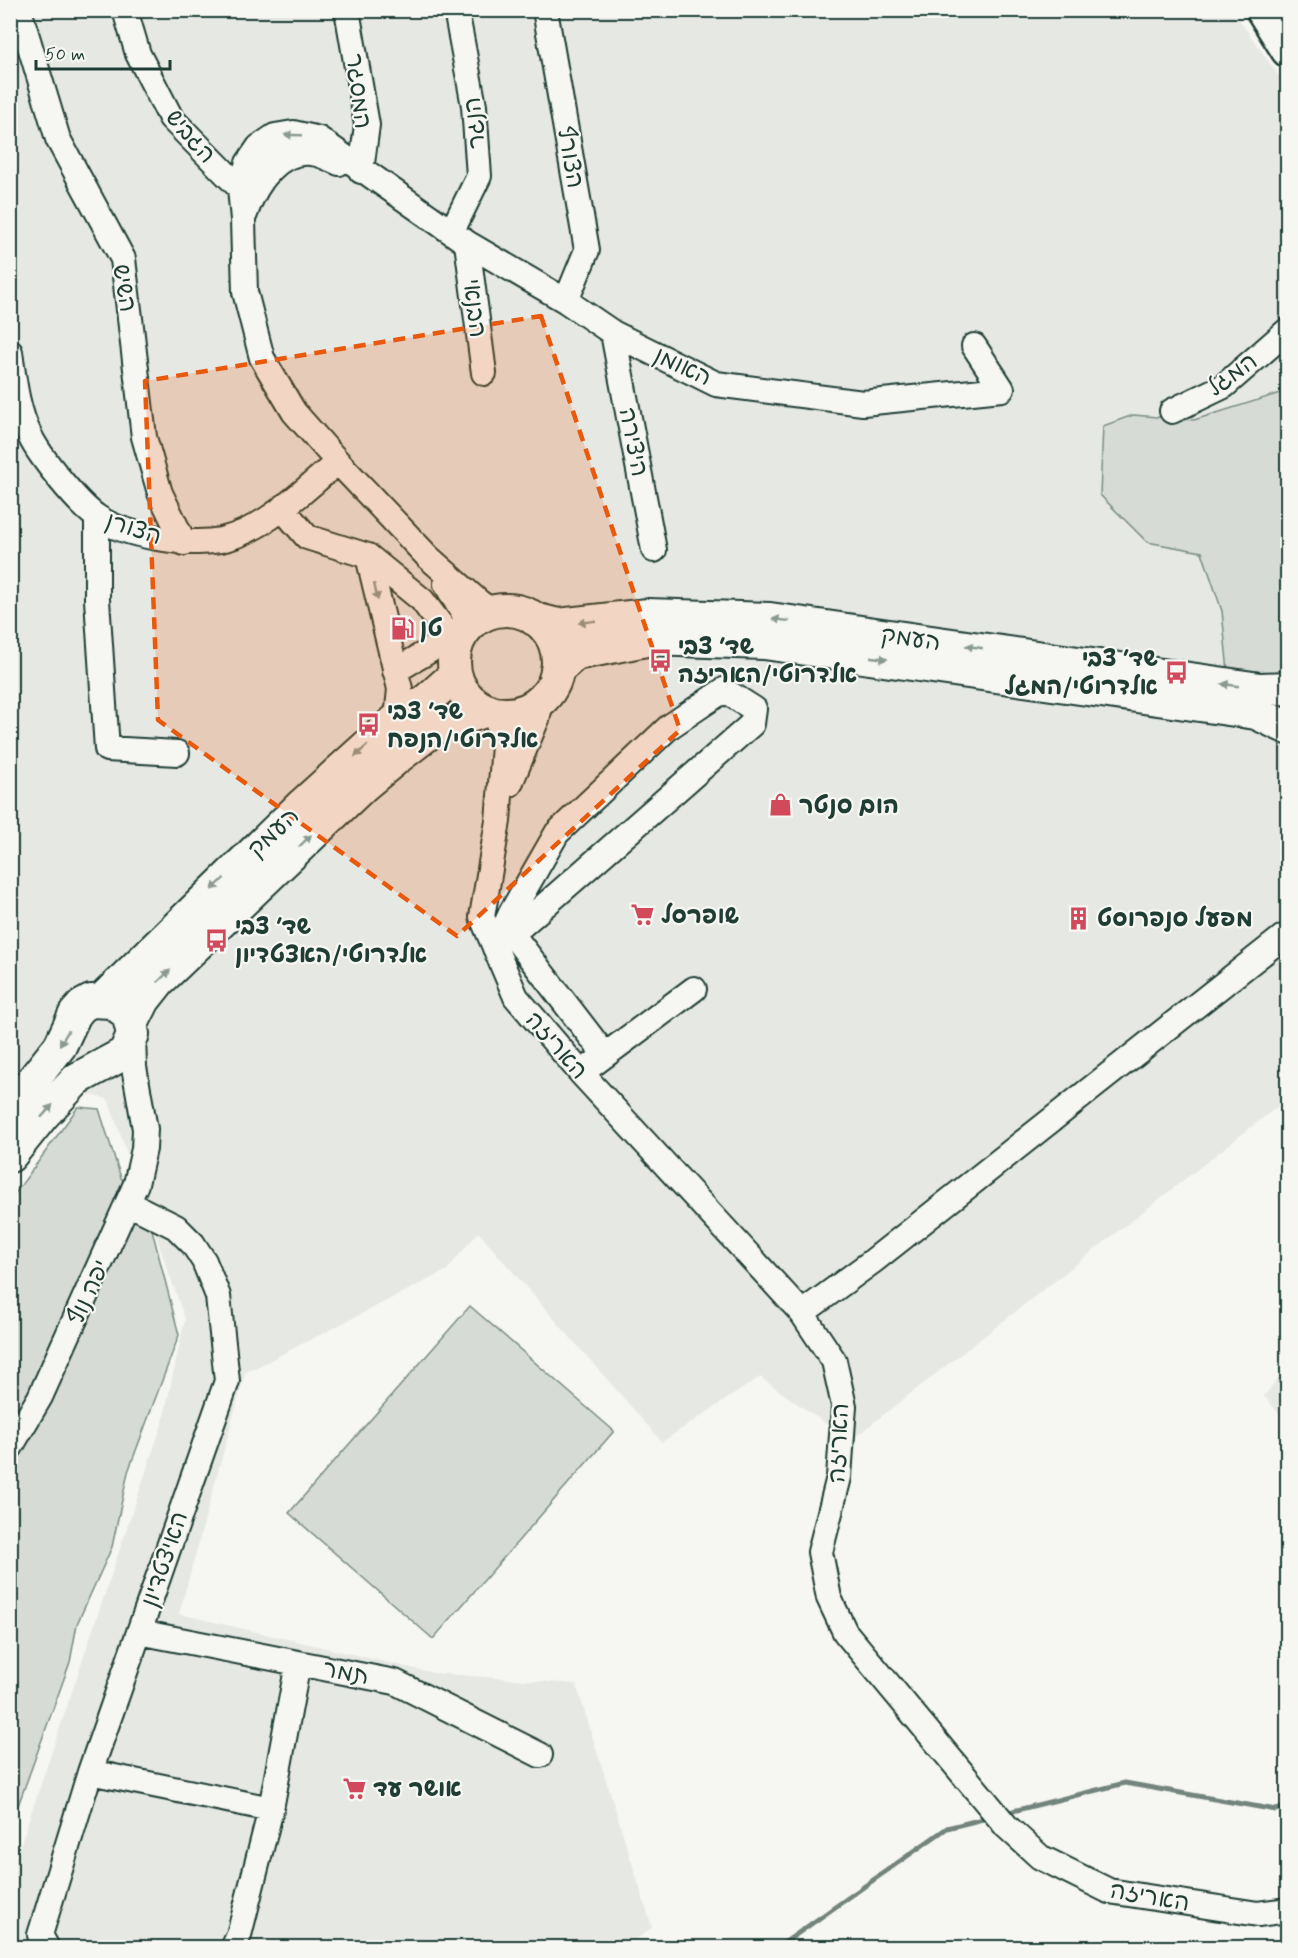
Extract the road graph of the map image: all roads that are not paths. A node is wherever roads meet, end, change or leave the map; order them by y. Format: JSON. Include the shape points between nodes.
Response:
{"nodes":[{"id":1,"x":19,"y":10,"type":"edge"},
{"id":2,"x":125,"y":10,"type":"edge"},
{"id":3,"x":347,"y":10,"type":"edge"},
{"id":4,"x":456,"y":10,"type":"edge"},
{"id":5,"x":545,"y":10,"type":"edge"},
{"id":6,"x":1263,"y":10,"type":"edge"},
{"id":7,"x":1287,"y":50,"type":"edge"},
{"id":8,"x":361,"y":171,"type":"junction"},
{"id":9,"x":240,"y":188,"type":"junction"},
{"id":10,"x":243,"y":220,"type":"junction"},
{"id":11,"x":459,"y":237,"type":"junction"},
{"id":12,"x":566,"y":301,"type":"junction"},
{"id":13,"x":1287,"y":330,"type":"edge"},
{"id":14,"x":614,"y":333,"type":"junction"},
{"id":15,"x":974,"y":345,"type":"dead end"},
{"id":16,"x":10,"y":352,"type":"edge"},
{"id":17,"x":484,"y":373,"type":"dead end"},
{"id":18,"x":1172,"y":411,"type":"dead end"},
{"id":19,"x":338,"y":462,"type":"junction"},
{"id":20,"x":282,"y":508,"type":"junction"},
{"id":21,"x":97,"y":518,"type":"junction"},
{"id":22,"x":184,"y":543,"type":"junction"},
{"id":23,"x":654,"y":550,"type":"dead end"},
{"id":24,"x":368,"y":556,"type":"junction"},
{"id":25,"x":482,"y":618,"type":"junction"},
{"id":26,"x":534,"y":619,"type":"junction"},
{"id":27,"x":395,"y":670,"type":"junction"},
{"id":28,"x":557,"y":670,"type":"junction"},
{"id":29,"x":455,"y":675,"type":"junction"},
{"id":30,"x":1287,"y":688,"type":"edge"},
{"id":31,"x":542,"y":699,"type":"junction"},
{"id":32,"x":491,"y":712,"type":"junction"},
{"id":33,"x":397,"y":719,"type":"junction"},
{"id":34,"x":1287,"y":728,"type":"edge"},
{"id":35,"x":177,"y":753,"type":"dead end"},
{"id":36,"x":498,"y":821,"type":"junction"},
{"id":37,"x":1283,"y":937,"type":"dead end"},
{"id":38,"x":503,"y":941,"type":"junction"},
{"id":39,"x":694,"y":989,"type":"dead end"},
{"id":40,"x":102,"y":1000,"type":"junction"},
{"id":41,"x":133,"y":1029,"type":"junction"},
{"id":42,"x":605,"y":1055,"type":"junction"},
{"id":43,"x":103,"y":1065,"type":"junction"},
{"id":44,"x":581,"y":1073,"type":"junction"},
{"id":45,"x":10,"y":1109,"type":"edge"},
{"id":46,"x":145,"y":1129,"type":"junction"},
{"id":47,"x":10,"y":1156,"type":"edge"},
{"id":48,"x":128,"y":1203,"type":"junction"},
{"id":49,"x":802,"y":1313,"type":"junction"},
{"id":50,"x":10,"y":1448,"type":"edge"},
{"id":51,"x":139,"y":1632,"type":"junction"},
{"id":52,"x":298,"y":1663,"type":"junction"},
{"id":53,"x":540,"y":1755,"type":"dead end"},
{"id":54,"x":90,"y":1772,"type":"junction"},
{"id":55,"x":271,"y":1809,"type":"junction"},
{"id":56,"x":1287,"y":1910,"type":"edge"},
{"id":57,"x":46,"y":1947,"type":"edge"},
{"id":58,"x":234,"y":1947,"type":"edge"}],
"edges":[{"from":1,"to":22,"type":"street","name":"השיש","via":[[58,139],[123,259],[144,437],[160,493]]},
{"from":2,"to":9,"type":"street","name":"הגביש","via":[[138,54],[171,118]]},
{"from":3,"to":8,"type":"street","name":"המסגר","via":[[367,125]]},
{"from":4,"to":11,"type":"street","name":"הנגר","via":[[474,106],[479,176]]},
{"from":5,"to":12,"type":"street","name":"הצורף","via":[[587,250]]},
{"from":6,"to":7,"type":"highway"},
{"from":8,"to":9,"type":"street","one_way":true,"via":[[319,139],[293,134],[275,136],[259,147],[248,163]]},
{"from":8,"to":10,"type":"street","via":[[316,154],[278,161],[252,193]]},
{"from":8,"to":11,"type":"street","name":"האומן"},
{"from":9,"to":10,"type":"street"},
{"from":10,"to":19,"type":"street","via":[[245,292],[262,358],[294,412]]},
{"from":11,"to":12,"type":"street","name":"האומן"},
{"from":11,"to":17,"type":"street","name":"הבנאי"},
{"from":12,"to":14,"type":"street","name":"האומן"},
{"from":13,"to":18,"type":"street","name":"המגל","via":[[1224,386]]},
{"from":14,"to":15,"type":"street","name":"האומן","via":[[716,384],[862,403],[1002,388]]},
{"from":14,"to":23,"type":"street","name":"היצירה"},
{"from":16,"to":21,"type":"street","name":"הצורן","via":[[15,389],[30,437],[59,478]]},
{"from":19,"to":20,"type":"street","name":"הצורן"},
{"from":19,"to":25,"type":"street"},
{"from":20,"to":22,"type":"street","name":"הצורן","via":[[222,540]]},
{"from":20,"to":24,"type":"street","via":[[307,537]]},
{"from":21,"to":22,"type":"street","name":"הצורן","via":[[142,535]]},
{"from":21,"to":35,"type":"street","via":[[97,600],[107,749]]},
{"from":24,"to":27,"type":"street","one_way":true},
{"from":24,"to":27,"type":"street","via":[[422,600],[443,628],[434,648]]},
{"from":25,"to":26,"type":"main road","via":[[508,610]]},
{"from":25,"to":29,"type":"main road","via":[[456,648]]},
{"from":26,"to":28,"type":"main road","via":[[555,645]]},
{"from":30,"to":26,"type":"main road","name":"העמק","one_way":true,"via":[[1260,689],[770,619],[648,615],[558,626]]},
{"from":27,"to":33,"type":"street","via":[[400,689]]},
{"from":28,"to":31,"type":"main road"},
{"from":28,"to":34,"type":"main road","name":"העמק","one_way":true,"via":[[575,654],[651,639],[764,643],[1256,713]]},
{"from":29,"to":32,"type":"main road","via":[[467,697]]},
{"from":29,"to":33,"type":"main road","name":"העמק"},
{"from":31,"to":32,"type":"main road","via":[[520,712]]},
{"from":31,"to":36,"type":"street","name":"האריזה"},
{"from":32,"to":36,"type":"street","name":"האריזה","via":[[504,746]]},
{"from":41,"to":32,"type":"main road","name":"העמק","one_way":true,"via":[[138,1010],[159,981],[363,786],[437,727]]},
{"from":33,"to":40,"type":"main road","name":"העמק","one_way":true,"via":[[216,886]]},
{"from":36,"to":38,"type":"street","name":"האריזה","via":[[482,916]]},
{"from":37,"to":49,"type":"street"},
{"from":38,"to":38,"type":"street","via":[[511,913],[557,832],[669,728],[724,690],[754,709],[752,724]]},
{"from":38,"to":42,"type":"street"},
{"from":38,"to":44,"type":"street","name":"האריזה","via":[[516,997]]},
{"from":39,"to":42,"type":"street"},
{"from":40,"to":41,"type":"main road","via":[[121,1006]]},
{"from":40,"to":45,"type":"main road","name":"העמק","one_way":true,"via":[[91,1001],[75,1014],[60,1046]]},
{"from":41,"to":43,"type":"main road","name":"העמק","via":[[125,1053]]},
{"from":41,"to":46,"type":"street","name":"יפה נוף","via":[[134,1067]]},
{"from":42,"to":44,"type":"street"},
{"from":43,"to":46,"type":"street","name":"יפה נוף","via":[[116,1072],[130,1088]]},
{"from":47,"to":43,"type":"main road","name":"העמק","one_way":true,"via":[[77,1079]]},
{"from":44,"to":49,"type":"street","name":"האריזה"},
{"from":46,"to":48,"type":"street","name":"יפה נוף","via":[[141,1166]]},
{"from":48,"to":50,"type":"street","name":"יפה נוף","via":[[40,1397]]},
{"from":48,"to":51,"type":"street","name":"האיצטדיון","via":[[176,1227],[204,1261],[218,1296],[227,1381]]},
{"from":49,"to":56,"type":"street","name":"האריזה","via":[[834,1360],[844,1406],[839,1478],[820,1552],[829,1598],[845,1632],[1007,1827],[1040,1857],[1109,1892],[1258,1914]]},
{"from":51,"to":52,"type":"street","name":"תמר"},
{"from":51,"to":54,"type":"street","name":"האיצטדיון"},
{"from":52,"to":53,"type":"street","name":"תמר","via":[[395,1682]]},
{"from":52,"to":55,"type":"street"},
{"from":54,"to":55,"type":"street"},
{"from":54,"to":57,"type":"street","name":"האיצטדיון","via":[[40,1935]]},
{"from":55,"to":58,"type":"street"}]}
